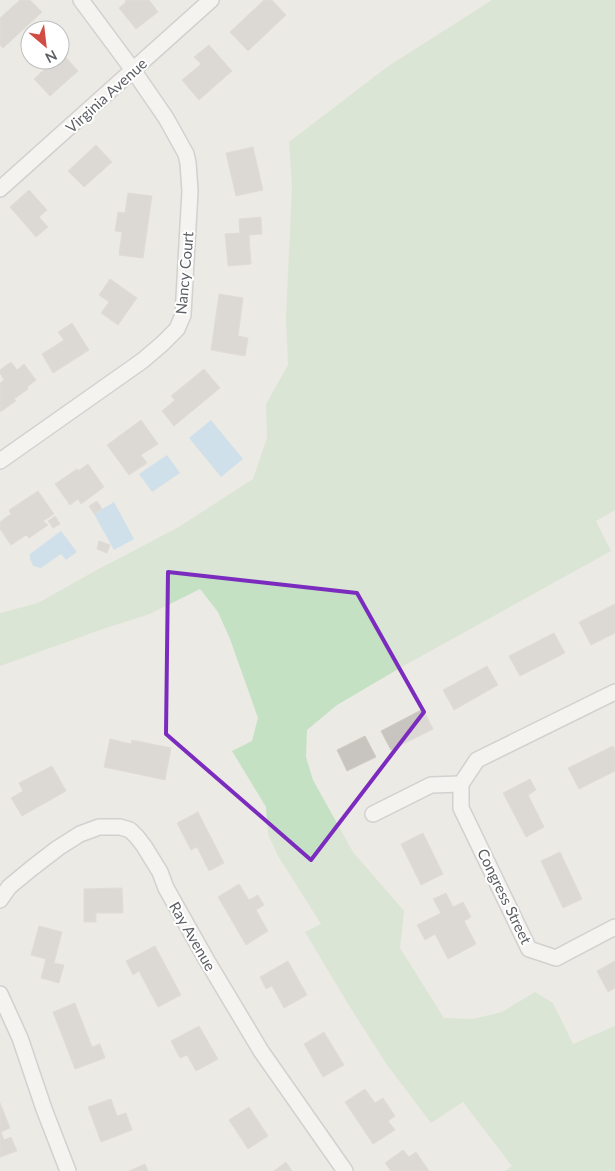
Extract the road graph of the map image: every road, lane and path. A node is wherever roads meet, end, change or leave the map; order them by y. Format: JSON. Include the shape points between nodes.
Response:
{"nodes":[{"id":1,"x":81,"y":0,"type":"edge"},
{"id":2,"x":211,"y":0,"type":"edge"},
{"id":3,"x":134,"y":70,"type":"junction"},
{"id":4,"x":0,"y":189,"type":"edge"},
{"id":5,"x":0,"y":460,"type":"edge"},
{"id":6,"x":615,"y":692,"type":"edge"},
{"id":7,"x":461,"y":784,"type":"junction"},
{"id":8,"x":373,"y":814,"type":"dead end"},
{"id":9,"x":0,"y":900,"type":"edge"},
{"id":10,"x":615,"y":927,"type":"edge"},
{"id":11,"x":0,"y":994,"type":"edge"},
{"id":12,"x":68,"y":1171,"type":"edge"},
{"id":13,"x":344,"y":1171,"type":"edge"}],
"edges":[{"from":1,"to":3,"type":"street","name":"Nancy Court"},
{"from":2,"to":3,"type":"street","name":"Virginia Avenue"},
{"from":3,"to":4,"type":"street","name":"Virginia Avenue"},
{"from":3,"to":5,"type":"street","name":"Nancy Court","via":[[166,118],[188,163],[190,191],[183,315],[177,329],[142,361]]},
{"from":6,"to":7,"type":"street","via":[[477,760]]},
{"from":7,"to":8,"type":"street","via":[[431,785]]},
{"from":7,"to":10,"type":"street","name":"Congress Street","via":[[461,808],[529,949],[556,958]]},
{"from":9,"to":13,"type":"street","name":"Ray Avenue","via":[[9,887],[32,868],[80,834],[99,826],[130,830],[144,846],[261,1051]]},
{"from":11,"to":12,"type":"street","via":[[20,1038]]}]}
